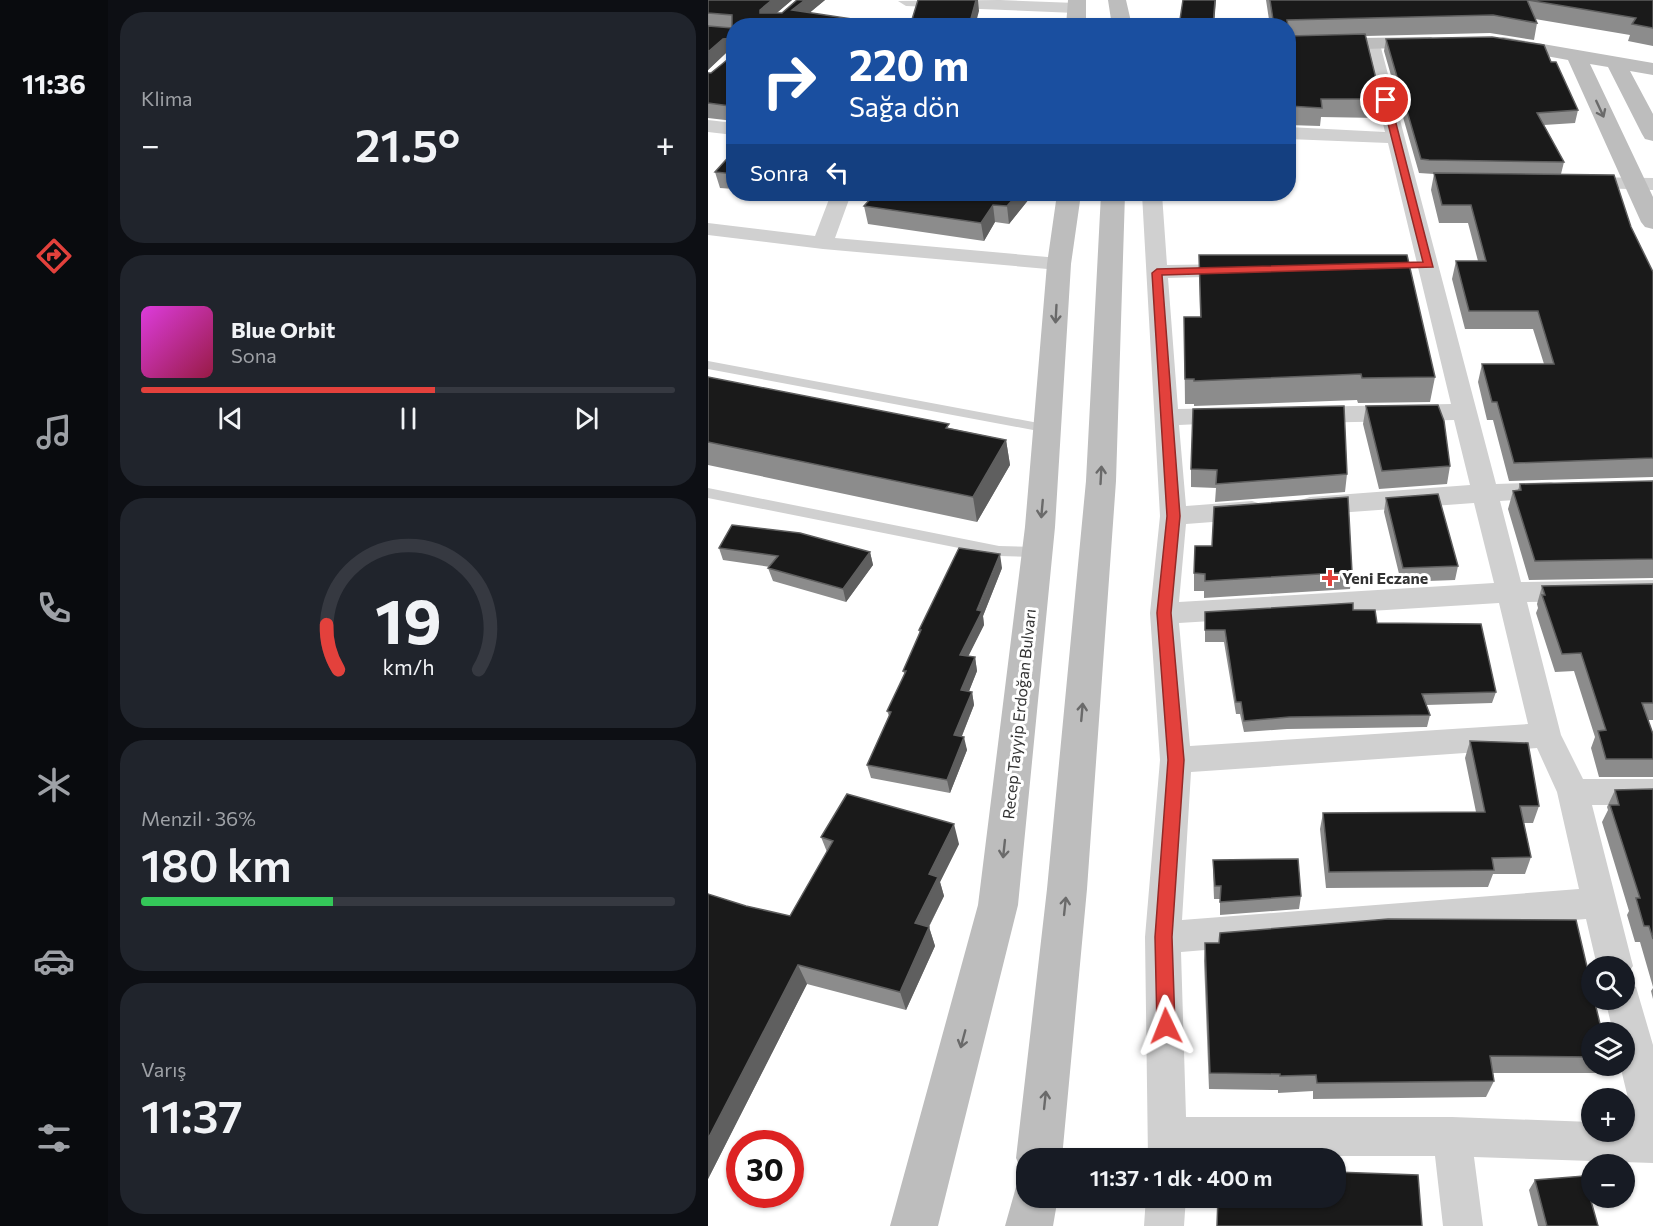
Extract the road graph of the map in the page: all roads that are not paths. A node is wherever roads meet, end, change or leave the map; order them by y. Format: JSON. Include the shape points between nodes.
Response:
{"nodes":[{"id":1,"x":1118,"y":0,"type":"edge"},
{"id":2,"x":904,"y":6,"type":"edge"},
{"id":3,"x":1076,"y":11,"type":"edge"},
{"id":4,"x":1121,"y":18,"type":"edge"},
{"id":5,"x":1478,"y":41,"type":"edge"},
{"id":6,"x":1455,"y":42,"type":"edge"},
{"id":7,"x":1372,"y":44,"type":"junction"},
{"id":8,"x":1296,"y":45,"type":"edge"},
{"id":9,"x":1576,"y":56,"type":"junction"},
{"id":10,"x":1616,"y":63,"type":"junction"},
{"id":11,"x":1653,"y":69,"type":"edge"},
{"id":12,"x":708,"y":126,"type":"edge"},
{"id":13,"x":726,"y":128,"type":"edge"},
{"id":14,"x":1296,"y":133,"type":"edge"},
{"id":15,"x":1653,"y":134,"type":"edge"},
{"id":16,"x":1395,"y":138,"type":"junction"},
{"id":17,"x":1562,"y":183,"type":"edge"},
{"id":18,"x":1644,"y":184,"type":"edge"},
{"id":19,"x":838,"y":201,"type":"edge"},
{"id":20,"x":1068,"y":201,"type":"edge"},
{"id":21,"x":1113,"y":201,"type":"edge"},
{"id":22,"x":1152,"y":201,"type":"edge"},
{"id":23,"x":1653,"y":222,"type":"edge"},
{"id":24,"x":708,"y":229,"type":"edge"},
{"id":25,"x":823,"y":243,"type":"junction"},
{"id":26,"x":1059,"y":264,"type":"junction"},
{"id":27,"x":1263,"y":269,"type":"edge"},
{"id":28,"x":1157,"y":273,"type":"junction"},
{"id":29,"x":708,"y":365,"type":"edge"},
{"id":30,"x":1463,"y":412,"type":"junction"},
{"id":31,"x":1165,"y":417,"type":"junction"},
{"id":32,"x":1049,"y":429,"type":"junction"},
{"id":33,"x":1574,"y":490,"type":"edge"},
{"id":34,"x":708,"y":493,"type":"edge"},
{"id":35,"x":1484,"y":493,"type":"junction"},
{"id":36,"x":1173,"y":516,"type":"junction"},
{"id":37,"x":1037,"y":552,"type":"junction"},
{"id":38,"x":1653,"y":590,"type":"edge"},
{"id":39,"x":1511,"y":592,"type":"junction"},
{"id":40,"x":1164,"y":613,"type":"junction"},
{"id":41,"x":1546,"y":735,"type":"junction"},
{"id":42,"x":1176,"y":760,"type":"junction"},
{"id":43,"x":1573,"y":792,"type":"junction"},
{"id":44,"x":1653,"y":792,"type":"edge"},
{"id":45,"x":1600,"y":903,"type":"junction"},
{"id":46,"x":1164,"y":937,"type":"junction"},
{"id":47,"x":1613,"y":956,"type":"edge"},
{"id":48,"x":1626,"y":1010,"type":"edge"},
{"id":49,"x":1653,"y":1121,"type":"edge"},
{"id":50,"x":1452,"y":1137,"type":"junction"},
{"id":51,"x":1653,"y":1143,"type":"edge"},
{"id":52,"x":1169,"y":1147,"type":"edge"},
{"id":53,"x":1040,"y":1148,"type":"edge"},
{"id":54,"x":1033,"y":1208,"type":"edge"},
{"id":55,"x":1165,"y":1208,"type":"edge"},
{"id":56,"x":915,"y":1226,"type":"edge"},
{"id":57,"x":1029,"y":1226,"type":"edge"},
{"id":58,"x":1164,"y":1226,"type":"edge"},
{"id":59,"x":1463,"y":1226,"type":"edge"}],
"edges":[{"from":1,"to":4,"type":"main road"},
{"from":2,"to":3,"type":"street"},
{"from":5,"to":9,"type":"main road"},
{"from":6,"to":7,"type":"main road"},
{"from":7,"to":8,"type":"main road"},
{"from":7,"to":16,"type":"street"},
{"from":9,"to":10,"type":"main road"},
{"from":9,"to":18,"type":"main road","one_way":true},
{"from":10,"to":11,"type":"main road"},
{"from":10,"to":15,"type":"main road"},
{"from":12,"to":13,"type":"street"},
{"from":14,"to":16,"type":"street"},
{"from":16,"to":30,"type":"street","via":[[1418,182],[1418,265]]},
{"from":17,"to":18,"type":"street"},
{"from":18,"to":23,"type":"main road"},
{"from":19,"to":25,"type":"street"},
{"from":20,"to":26,"type":"main road","name":"Recep Tayyip Erdoğan Bulvarı"},
{"from":53,"to":21,"type":"main road","one_way":true,"via":[[1067,888],[1101,481]]},
{"from":22,"to":28,"type":"street"},
{"from":24,"to":25,"type":"street"},
{"from":25,"to":26,"type":"street"},
{"from":26,"to":32,"type":"main road","name":"Recep Tayyip Erdoğan Bulvarı","one_way":true},
{"from":27,"to":28,"type":"street"},
{"from":28,"to":31,"type":"street"},
{"from":29,"to":32,"type":"lane"},
{"from":30,"to":31,"type":"street"},
{"from":30,"to":35,"type":"street"},
{"from":31,"to":36,"type":"street"},
{"from":32,"to":37,"type":"main road","name":"Recep Tayyip Erdoğan Bulvarı","one_way":true},
{"from":33,"to":35,"type":"street"},
{"from":34,"to":37,"type":"lane","via":[[999,551]]},
{"from":35,"to":36,"type":"street"},
{"from":35,"to":39,"type":"street"},
{"from":36,"to":40,"type":"street"},
{"from":37,"to":56,"type":"main road","name":"Recep Tayyip Erdoğan Bulvarı","one_way":true,"via":[[998,905]]},
{"from":38,"to":39,"type":"street"},
{"from":39,"to":40,"type":"street"},
{"from":39,"to":41,"type":"street"},
{"from":40,"to":42,"type":"street"},
{"from":41,"to":42,"type":"street"},
{"from":41,"to":43,"type":"street"},
{"from":42,"to":46,"type":"street"},
{"from":43,"to":44,"type":"street"},
{"from":43,"to":45,"type":"street"},
{"from":45,"to":46,"type":"street"},
{"from":45,"to":47,"type":"street"},
{"from":46,"to":52,"type":"street"},
{"from":48,"to":49,"type":"street"},
{"from":50,"to":51,"type":"street"},
{"from":50,"to":52,"type":"street"},
{"from":50,"to":59,"type":"street"},
{"from":54,"to":57,"type":"main road"},
{"from":55,"to":58,"type":"street"}]}
